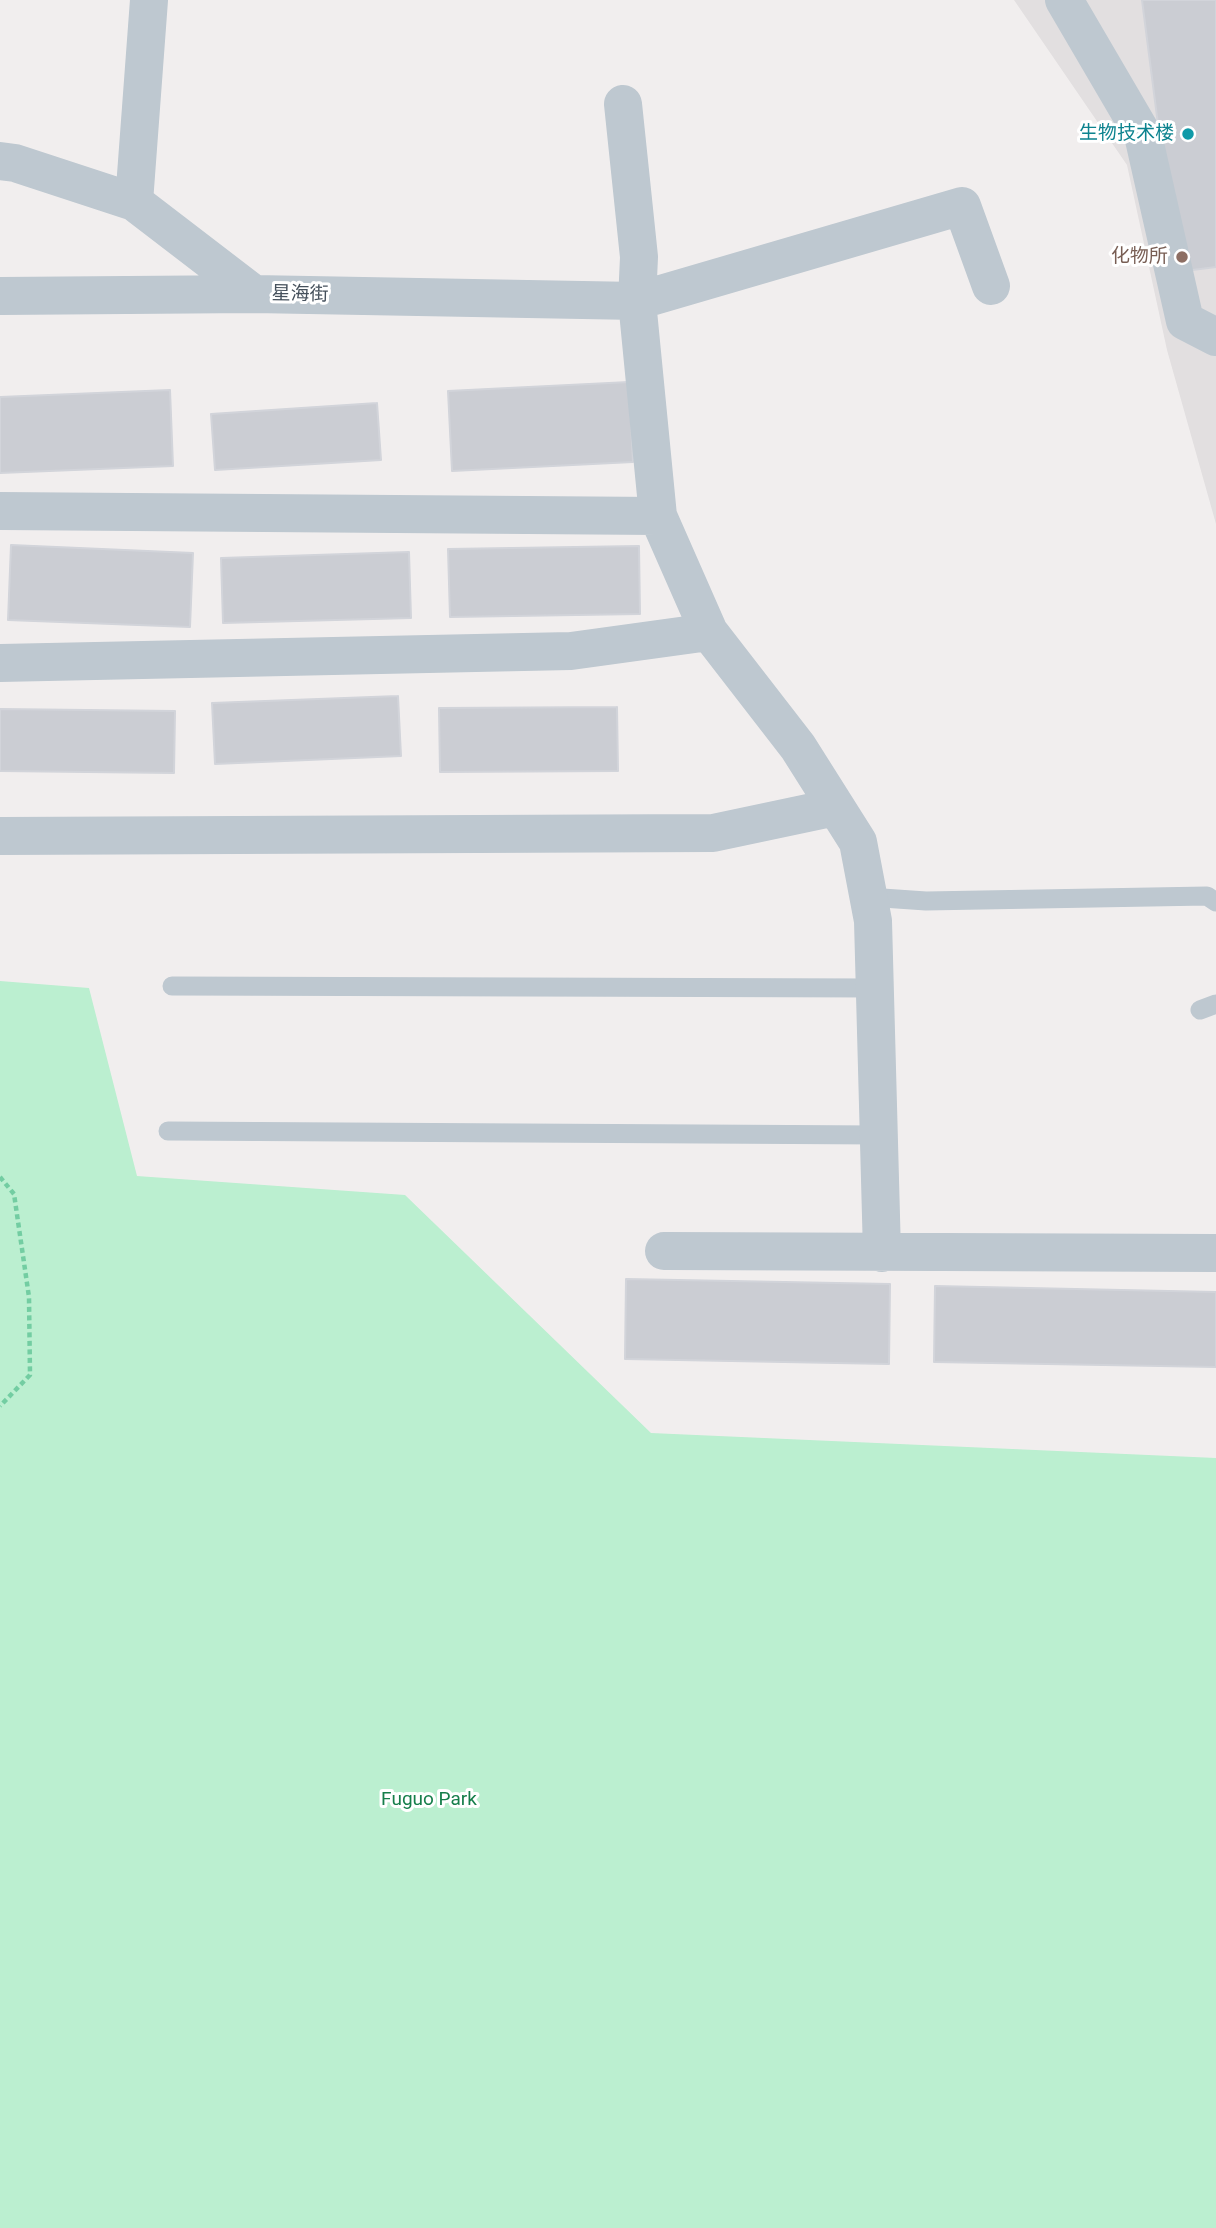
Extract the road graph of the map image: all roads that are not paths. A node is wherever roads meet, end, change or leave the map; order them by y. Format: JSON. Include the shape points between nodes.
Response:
{"nodes":[{"id":1,"x":149,"y":0,"type":"edge"},
{"id":2,"x":1064,"y":0,"type":"edge"},
{"id":3,"x":623,"y":104,"type":"dead end"},
{"id":4,"x":0,"y":161,"type":"edge"},
{"id":5,"x":134,"y":202,"type":"junction"},
{"id":6,"x":990,"y":286,"type":"dead end"},
{"id":7,"x":254,"y":294,"type":"junction"},
{"id":8,"x":0,"y":296,"type":"edge"},
{"id":9,"x":638,"y":301,"type":"junction"},
{"id":10,"x":1216,"y":337,"type":"edge"},
{"id":11,"x":0,"y":511,"type":"edge"},
{"id":12,"x":659,"y":516,"type":"junction"},
{"id":13,"x":709,"y":632,"type":"junction"},
{"id":14,"x":0,"y":663,"type":"edge"},
{"id":15,"x":836,"y":807,"type":"junction"},
{"id":16,"x":0,"y":836,"type":"edge"},
{"id":17,"x":868,"y":897,"type":"junction"},
{"id":18,"x":1216,"y":902,"type":"edge"},
{"id":19,"x":172,"y":986,"type":"dead end"},
{"id":20,"x":875,"y":988,"type":"junction"},
{"id":21,"x":168,"y":1131,"type":"dead end"},
{"id":22,"x":878,"y":1135,"type":"junction"},
{"id":23,"x":664,"y":1251,"type":"dead end"},
{"id":24,"x":882,"y":1252,"type":"junction"},
{"id":25,"x":1216,"y":1252,"type":"edge"}],
"edges":[{"from":1,"to":5,"type":"street"},
{"from":2,"to":10,"type":"street","via":[[1143,135],[1185,321]]},
{"from":3,"to":9,"type":"street","via":[[639,257]]},
{"from":4,"to":5,"type":"street","name":"星海街"},
{"from":5,"to":7,"type":"street","name":"星海街"},
{"from":6,"to":9,"type":"street","name":"星海街","via":[[962,206]]},
{"from":7,"to":8,"type":"street"},
{"from":7,"to":9,"type":"street","name":"星海街"},
{"from":9,"to":12,"type":"street"},
{"from":11,"to":12,"type":"street"},
{"from":12,"to":13,"type":"street"},
{"from":13,"to":14,"type":"street","via":[[570,651]]},
{"from":13,"to":15,"type":"street","via":[[798,747]]},
{"from":15,"to":16,"type":"street","via":[[713,833]]},
{"from":15,"to":17,"type":"street","via":[[858,842]]},
{"from":17,"to":18,"type":"lane","via":[[926,901],[1207,896]]},
{"from":17,"to":20,"type":"street"},
{"from":19,"to":20,"type":"lane"},
{"from":20,"to":22,"type":"street"},
{"from":21,"to":22,"type":"lane"},
{"from":22,"to":24,"type":"street"},
{"from":23,"to":24,"type":"street"},
{"from":24,"to":25,"type":"street"}]}
